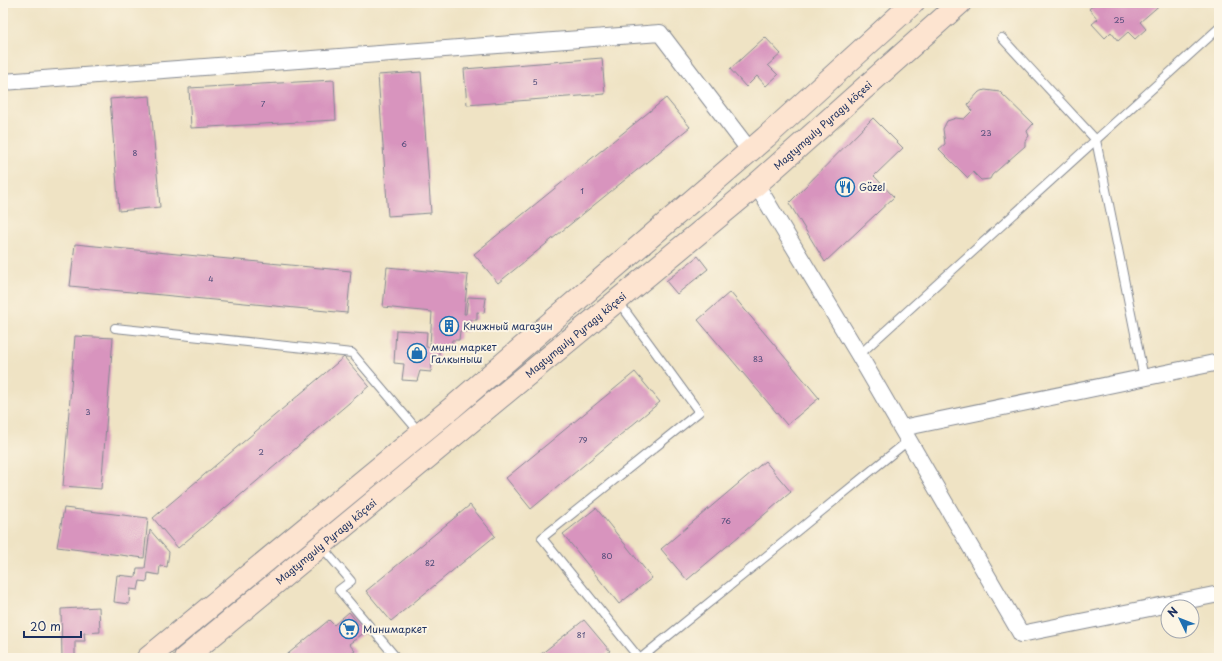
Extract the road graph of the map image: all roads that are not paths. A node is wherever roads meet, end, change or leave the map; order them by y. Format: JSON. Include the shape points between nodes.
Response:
{"nodes":[{"id":1,"x":913,"y":3,"type":"edge"},
{"id":2,"x":960,"y":3,"type":"edge"},
{"id":3,"x":1219,"y":28,"type":"edge"},
{"id":4,"x":1002,"y":38,"type":"dead end"},
{"id":5,"x":3,"y":82,"type":"edge"},
{"id":6,"x":1096,"y":140,"type":"junction"},
{"id":7,"x":750,"y":151,"type":"junction"},
{"id":8,"x":756,"y":184,"type":"junction"},
{"id":9,"x":618,"y":300,"type":"junction"},
{"id":10,"x":115,"y":328,"type":"dead end"},
{"id":11,"x":859,"y":355,"type":"junction"},
{"id":12,"x":1219,"y":362,"type":"edge"},
{"id":13,"x":1144,"y":378,"type":"junction"},
{"id":14,"x":421,"y":433,"type":"junction"},
{"id":15,"x":905,"y":434,"type":"junction"},
{"id":16,"x":321,"y":546,"type":"junction"},
{"id":17,"x":1219,"y":594,"type":"edge"},
{"id":18,"x":394,"y":655,"type":"dead end"},
{"id":19,"x":148,"y":658,"type":"edge"},
{"id":20,"x":185,"y":658,"type":"edge"},
{"id":21,"x":640,"y":658,"type":"edge"}],
"edges":[{"from":1,"to":7,"type":"main road"},
{"from":2,"to":8,"type":"main road","name":"Magtymguly Pyragy köçesi"},
{"from":3,"to":6,"type":"lane"},
{"from":4,"to":6,"type":"lane"},
{"from":5,"to":7,"type":"street","via":[[660,33]]},
{"from":6,"to":11,"type":"lane"},
{"from":6,"to":13,"type":"lane"},
{"from":7,"to":14,"type":"main road"},
{"from":8,"to":9,"type":"main road","name":"Magtymguly Pyragy köçesi"},
{"from":8,"to":11,"type":"street"},
{"from":9,"to":16,"type":"main road","name":"Magtymguly Pyragy köçesi"},
{"from":9,"to":21,"type":"lane","via":[[699,412],[542,538]]},
{"from":10,"to":14,"type":"lane","via":[[352,353]]},
{"from":11,"to":15,"type":"street"},
{"from":12,"to":13,"type":"street"},
{"from":13,"to":15,"type":"street"},
{"from":14,"to":19,"type":"main road"},
{"from":15,"to":17,"type":"street","via":[[1021,634]]},
{"from":15,"to":21,"type":"lane"},
{"from":16,"to":18,"type":"lane","via":[[351,581],[339,590]]},
{"from":16,"to":20,"type":"main road","name":"Magtymguly Pyragy köçesi"}]}
